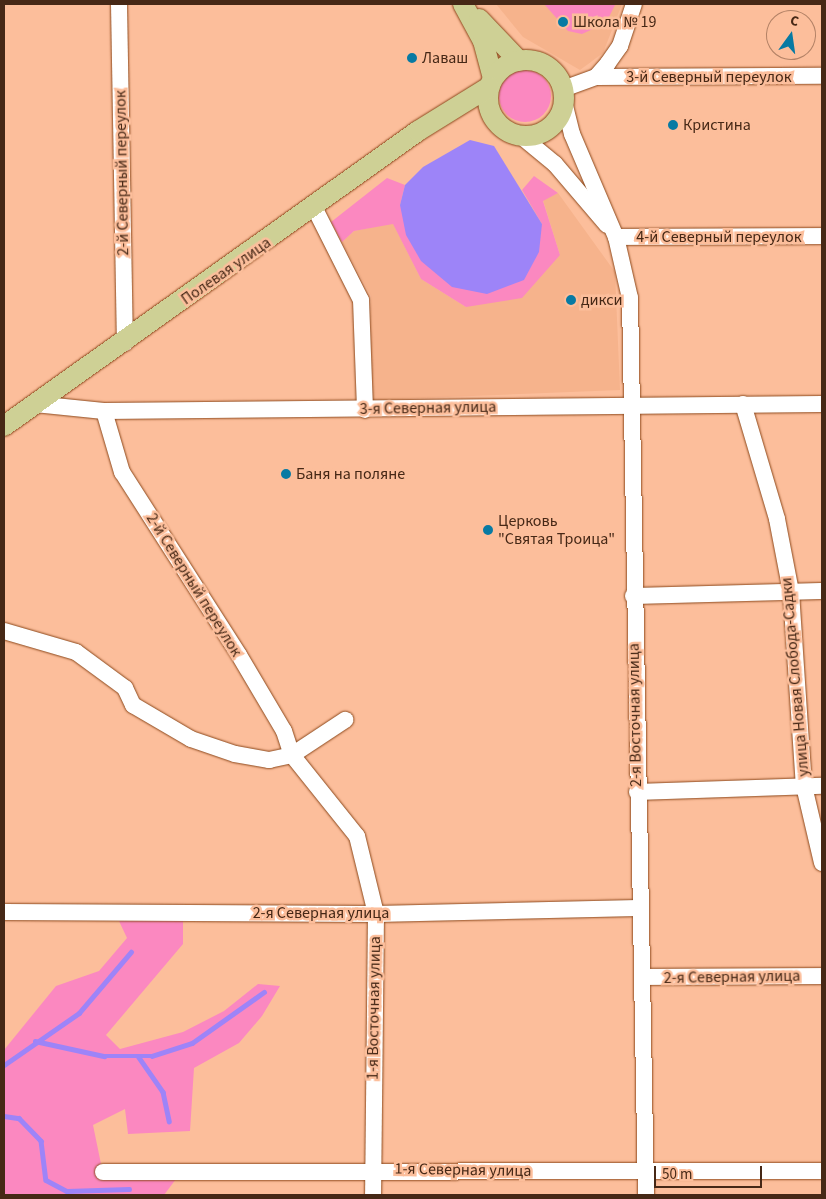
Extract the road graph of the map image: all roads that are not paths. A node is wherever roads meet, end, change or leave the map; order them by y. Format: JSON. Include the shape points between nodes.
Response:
{"nodes":[{"id":1,"x":119,"y":4,"type":"edge"},
{"id":2,"x":464,"y":4,"type":"edge"},
{"id":3,"x":634,"y":4,"type":"edge"},
{"id":4,"x":519,"y":61,"type":"junction"},
{"id":5,"x":822,"y":76,"type":"edge"},
{"id":6,"x":596,"y":77,"type":"junction"},
{"id":7,"x":491,"y":83,"type":"junction"},
{"id":8,"x":564,"y":95,"type":"junction"},
{"id":9,"x":447,"y":114,"type":"junction"},
{"id":10,"x":492,"y":117,"type":"junction"},
{"id":11,"x":521,"y":136,"type":"junction"},
{"id":12,"x":314,"y":209,"type":"junction"},
{"id":13,"x":822,"y":236,"type":"edge"},
{"id":14,"x":616,"y":237,"type":"junction"},
{"id":15,"x":125,"y":343,"type":"junction"},
{"id":16,"x":634,"y":403,"type":"junction"},
{"id":17,"x":35,"y":404,"type":"junction"},
{"id":18,"x":743,"y":404,"type":"junction"},
{"id":19,"x":822,"y":404,"type":"edge"},
{"id":20,"x":365,"y":410,"type":"junction"},
{"id":21,"x":104,"y":411,"type":"junction"},
{"id":22,"x":4,"y":426,"type":"edge"},
{"id":23,"x":791,"y":592,"type":"junction"},
{"id":24,"x":822,"y":592,"type":"edge"},
{"id":25,"x":633,"y":596,"type":"junction"},
{"id":26,"x":4,"y":631,"type":"edge"},
{"id":27,"x":345,"y":720,"type":"dead end"},
{"id":28,"x":292,"y":755,"type":"junction"},
{"id":29,"x":804,"y":786,"type":"junction"},
{"id":30,"x":822,"y":786,"type":"edge"},
{"id":31,"x":637,"y":792,"type":"junction"},
{"id":32,"x":822,"y":862,"type":"edge"},
{"id":33,"x":638,"y":908,"type":"junction"},
{"id":34,"x":4,"y":912,"type":"edge"},
{"id":35,"x":376,"y":914,"type":"junction"},
{"id":36,"x":822,"y":976,"type":"edge"},
{"id":37,"x":642,"y":978,"type":"junction"},
{"id":38,"x":371,"y":1169,"type":"junction"},
{"id":39,"x":822,"y":1171,"type":"edge"},
{"id":40,"x":103,"y":1172,"type":"dead end"},
{"id":41,"x":646,"y":1174,"type":"junction"},
{"id":42,"x":373,"y":1195,"type":"edge"},
{"id":43,"x":646,"y":1195,"type":"edge"}],
"edges":[{"from":1,"to":15,"type":"street","name":"2-й Северный переулок"},
{"from":2,"to":4,"type":"main road"},
{"from":2,"to":7,"type":"main road","via":[[484,41]]},
{"from":3,"to":6,"type":"street","via":[[620,46]]},
{"from":4,"to":7,"type":"main road"},
{"from":4,"to":8,"type":"main road","via":[[538,62],[554,72]]},
{"from":5,"to":6,"type":"street","name":"3-й Северный переулок"},
{"from":6,"to":8,"type":"street"},
{"from":7,"to":9,"type":"main road","name":"Полевая улица"},
{"from":7,"to":10,"type":"main road"},
{"from":8,"to":11,"type":"main road","via":[[550,128]]},
{"from":8,"to":14,"type":"street","name":"2-я Восточная улица","via":[[572,134]]},
{"from":9,"to":10,"type":"main road"},
{"from":9,"to":12,"type":"main road","name":"Полевая улица"},
{"from":10,"to":11,"type":"main road","via":[[504,130]]},
{"from":11,"to":14,"type":"street","name":"2-я Восточная улица","via":[[556,164]]},
{"from":12,"to":15,"type":"main road","name":"Полевая улица"},
{"from":12,"to":20,"type":"street","via":[[361,300]]},
{"from":13,"to":14,"type":"street","name":"4-й Северный переулок"},
{"from":14,"to":16,"type":"street","name":"2-я Восточная улица","via":[[630,298]]},
{"from":15,"to":17,"type":"main road","name":"Полевая улица"},
{"from":16,"to":18,"type":"street","name":"3-я Северная улица"},
{"from":16,"to":20,"type":"street","name":"3-я Северная улица"},
{"from":16,"to":25,"type":"street","name":"2-я Восточная улица"},
{"from":17,"to":21,"type":"street","name":"3-я Северная улица"},
{"from":17,"to":22,"type":"main road","name":"Полевая улица"},
{"from":18,"to":19,"type":"street","name":"3-я Северная улица"},
{"from":18,"to":23,"type":"street","name":"улица Новая Слобода-Садки","via":[[777,519]]},
{"from":20,"to":21,"type":"street","name":"3-я Северная улица"},
{"from":21,"to":28,"type":"street","name":"2-й Северный переулок","via":[[122,472],[239,655],[284,731]]},
{"from":23,"to":24,"type":"street"},
{"from":23,"to":25,"type":"street"},
{"from":23,"to":29,"type":"street","name":"улица Новая Слобода-Садки"},
{"from":25,"to":31,"type":"street","name":"2-я Восточная улица"},
{"from":26,"to":28,"type":"street","via":[[76,652],[125,688],[133,705],[192,739],[235,754],[269,760]]},
{"from":27,"to":28,"type":"street"},
{"from":28,"to":35,"type":"street","name":"1-я Восточная улица","via":[[357,836]]},
{"from":29,"to":30,"type":"street"},
{"from":29,"to":31,"type":"street"},
{"from":29,"to":32,"type":"street","name":"улица Новая Слобода-Садки"},
{"from":31,"to":33,"type":"street","name":"2-я Восточная улица"},
{"from":33,"to":35,"type":"street","name":"2-я Северная улица"},
{"from":33,"to":37,"type":"street","name":"2-я Восточная улица"},
{"from":34,"to":35,"type":"street","name":"2-я Северная улица"},
{"from":35,"to":38,"type":"street","name":"1-я Восточная улица"},
{"from":36,"to":37,"type":"street","name":"2-я Северная улица"},
{"from":37,"to":41,"type":"street","name":"2-я Восточная улица"},
{"from":38,"to":40,"type":"street","name":"1-я Северная улица"},
{"from":38,"to":41,"type":"street","name":"1-я Северная улица"},
{"from":38,"to":42,"type":"street","name":"1-я Восточная улица"},
{"from":39,"to":41,"type":"street","name":"1-я Северная улица"},
{"from":41,"to":43,"type":"street","name":"2-я Восточная улица"}]}
